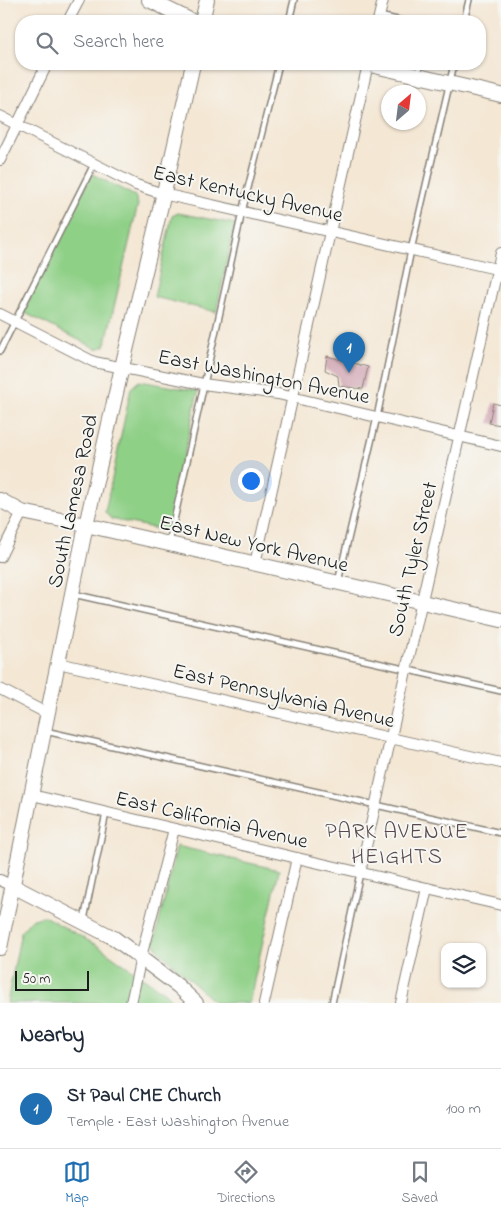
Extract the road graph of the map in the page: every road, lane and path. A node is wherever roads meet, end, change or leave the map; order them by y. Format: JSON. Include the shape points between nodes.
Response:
{"nodes":[{"id":1,"x":79,"y":0,"type":"edge"},
{"id":2,"x":149,"y":0,"type":"edge"},
{"id":3,"x":207,"y":0,"type":"edge"},
{"id":4,"x":294,"y":0,"type":"edge"},
{"id":5,"x":383,"y":0,"type":"edge"},
{"id":6,"x":469,"y":0,"type":"edge"},
{"id":7,"x":71,"y":15,"type":"edge"},
{"id":8,"x":180,"y":15,"type":"edge"},
{"id":9,"x":203,"y":15,"type":"edge"},
{"id":10,"x":290,"y":15,"type":"edge"},
{"id":11,"x":380,"y":15,"type":"edge"},
{"id":12,"x":465,"y":15,"type":"edge"},
{"id":13,"x":45,"y":70,"type":"edge"},
{"id":14,"x":192,"y":70,"type":"edge"},
{"id":15,"x":278,"y":70,"type":"edge"},
{"id":16,"x":366,"y":70,"type":"edge"},
{"id":17,"x":419,"y":70,"type":"edge"},
{"id":18,"x":453,"y":70,"type":"edge"},
{"id":19,"x":450,"y":83,"type":"junction"},
{"id":20,"x":501,"y":95,"type":"edge"},
{"id":21,"x":0,"y":116,"type":"edge"},
{"id":22,"x":17,"y":125,"type":"junction"},
{"id":23,"x":0,"y":160,"type":"edge"},
{"id":24,"x":94,"y":164,"type":"junction"},
{"id":25,"x":163,"y":194,"type":"junction"},
{"id":26,"x":242,"y":212,"type":"junction"},
{"id":27,"x":331,"y":232,"type":"junction"},
{"id":28,"x":411,"y":250,"type":"junction"},
{"id":29,"x":501,"y":253,"type":"edge"},
{"id":30,"x":499,"y":270,"type":"edge"},
{"id":31,"x":0,"y":314,"type":"edge"},
{"id":32,"x":14,"y":322,"type":"junction"},
{"id":33,"x":0,"y":351,"type":"edge"},
{"id":34,"x":122,"y":367,"type":"junction"},
{"id":35,"x":203,"y":384,"type":"junction"},
{"id":36,"x":293,"y":398,"type":"junction"},
{"id":37,"x":377,"y":417,"type":"junction"},
{"id":38,"x":460,"y":436,"type":"junction"},
{"id":39,"x":501,"y":446,"type":"edge"},
{"id":40,"x":0,"y":500,"type":"edge"},
{"id":41,"x":22,"y":512,"type":"junction"},
{"id":42,"x":86,"y":525,"type":"junction"},
{"id":43,"x":169,"y":544,"type":"junction"},
{"id":44,"x":0,"y":557,"type":"edge"},
{"id":45,"x":256,"y":564,"type":"junction"},
{"id":46,"x":338,"y":583,"type":"junction"},
{"id":47,"x":72,"y":593,"type":"junction"},
{"id":48,"x":422,"y":602,"type":"junction"},
{"id":49,"x":501,"y":620,"type":"edge"},
{"id":50,"x":58,"y":663,"type":"junction"},
{"id":51,"x":406,"y":669,"type":"junction"},
{"id":52,"x":0,"y":689,"type":"edge"},
{"id":53,"x":501,"y":691,"type":"edge"},
{"id":54,"x":48,"y":714,"type":"junction"},
{"id":55,"x":45,"y":730,"type":"junction"},
{"id":56,"x":391,"y":738,"type":"junction"},
{"id":57,"x":501,"y":763,"type":"edge"},
{"id":58,"x":32,"y":795,"type":"junction"},
{"id":59,"x":376,"y":805,"type":"junction"},
{"id":60,"x":106,"y":813,"type":"junction"},
{"id":61,"x":174,"y":829,"type":"junction"},
{"id":62,"x":501,"y":833,"type":"edge"},
{"id":63,"x":297,"y":858,"type":"junction"},
{"id":64,"x":360,"y":873,"type":"junction"},
{"id":65,"x":0,"y":880,"type":"edge"},
{"id":66,"x":13,"y":886,"type":"junction"},
{"id":67,"x":427,"y":888,"type":"junction"},
{"id":68,"x":501,"y":905,"type":"edge"},
{"id":69,"x":84,"y":922,"type":"junction"},
{"id":70,"x":0,"y":948,"type":"edge"},
{"id":71,"x":141,"y":956,"type":"junction"},
{"id":72,"x":131,"y":1003,"type":"edge"},
{"id":73,"x":196,"y":1003,"type":"edge"},
{"id":74,"x":264,"y":1003,"type":"edge"},
{"id":75,"x":332,"y":1003,"type":"edge"},
{"id":76,"x":401,"y":1003,"type":"edge"}],
"edges":[{"from":1,"to":7,"type":"street"},
{"from":2,"to":8,"type":"main road"},
{"from":3,"to":9,"type":"main road"},
{"from":4,"to":10,"type":"lane"},
{"from":5,"to":11,"type":"street"},
{"from":6,"to":12,"type":"lane"},
{"from":13,"to":22,"type":"street"},
{"from":14,"to":25,"type":"main road","name":"South Lamesa Road"},
{"from":15,"to":26,"type":"lane"},
{"from":16,"to":27,"type":"street"},
{"from":17,"to":19,"type":"main road"},
{"from":18,"to":19,"type":"lane"},
{"from":19,"to":20,"type":"main road"},
{"from":19,"to":28,"type":"lane"},
{"from":21,"to":22,"type":"street","name":"East Kentucky Avenue"},
{"from":22,"to":23,"type":"street"},
{"from":22,"to":24,"type":"street","name":"East Kentucky Avenue"},
{"from":24,"to":25,"type":"street","name":"East Kentucky Avenue","via":[[136,185]]},
{"from":24,"to":32,"type":"lane"},
{"from":25,"to":26,"type":"street","name":"East Kentucky Avenue"},
{"from":25,"to":34,"type":"main road","name":"South Lamesa Road"},
{"from":26,"to":27,"type":"street","name":"East Kentucky Avenue"},
{"from":26,"to":35,"type":"lane"},
{"from":27,"to":28,"type":"street","name":"East Kentucky Avenue"},
{"from":27,"to":36,"type":"street"},
{"from":28,"to":30,"type":"street","name":"East Kentucky Avenue"},
{"from":28,"to":37,"type":"lane"},
{"from":29,"to":30,"type":"street","name":"South Tyler Street"},
{"from":30,"to":38,"type":"street","name":"South Tyler Street"},
{"from":31,"to":32,"type":"street","name":"East Washington Avenue"},
{"from":32,"to":33,"type":"lane"},
{"from":32,"to":34,"type":"street","name":"East Washington Avenue","via":[[94,362]]},
{"from":34,"to":35,"type":"street","name":"East Washington Avenue"},
{"from":34,"to":42,"type":"main road","name":"South Lamesa Road"},
{"from":35,"to":36,"type":"street","name":"East Washington Avenue"},
{"from":35,"to":43,"type":"lane"},
{"from":36,"to":37,"type":"street","name":"East Washington Avenue"},
{"from":36,"to":45,"type":"street"},
{"from":37,"to":38,"type":"street","name":"East Washington Avenue"},
{"from":37,"to":46,"type":"lane"},
{"from":38,"to":39,"type":"street","name":"East Washington Avenue"},
{"from":38,"to":48,"type":"street","name":"South Tyler Street"},
{"from":40,"to":41,"type":"main road","name":"East New York Avenue"},
{"from":41,"to":42,"type":"main road","name":"East New York Avenue"},
{"from":41,"to":44,"type":"street"},
{"from":42,"to":43,"type":"main road","name":"East New York Avenue"},
{"from":42,"to":47,"type":"main road","name":"South Lamesa Road"},
{"from":43,"to":45,"type":"main road","name":"East New York Avenue"},
{"from":45,"to":46,"type":"main road","name":"East New York Avenue"},
{"from":46,"to":48,"type":"main road","name":"East New York Avenue"},
{"from":47,"to":50,"type":"main road","name":"South Lamesa Road"},
{"from":47,"to":51,"type":"lane"},
{"from":48,"to":49,"type":"main road","name":"East New York Avenue"},
{"from":48,"to":51,"type":"street","name":"South Tyler Street"},
{"from":50,"to":54,"type":"main road","name":"South Lamesa Road"},
{"from":50,"to":56,"type":"street","name":"East Pennsylvania Avenue"},
{"from":51,"to":53,"type":"lane"},
{"from":51,"to":56,"type":"street","name":"South Tyler Street"},
{"from":52,"to":54,"type":"street"},
{"from":54,"to":55,"type":"main road","name":"South Lamesa Road"},
{"from":55,"to":58,"type":"main road","name":"South Lamesa Road"},
{"from":55,"to":59,"type":"lane"},
{"from":56,"to":57,"type":"street","name":"East Pennsylvania Avenue"},
{"from":56,"to":59,"type":"street","name":"South Tyler Street"},
{"from":58,"to":60,"type":"street","name":"East California Avenue"},
{"from":58,"to":66,"type":"main road","name":"South Lamesa Road"},
{"from":59,"to":62,"type":"lane"},
{"from":59,"to":64,"type":"street","name":"South Tyler Street"},
{"from":60,"to":61,"type":"street","name":"East California Avenue"},
{"from":60,"to":69,"type":"lane"},
{"from":61,"to":63,"type":"street","name":"East California Avenue"},
{"from":61,"to":71,"type":"street"},
{"from":63,"to":64,"type":"street","name":"East California Avenue"},
{"from":63,"to":74,"type":"street"},
{"from":64,"to":67,"type":"street","name":"East California Avenue"},
{"from":64,"to":75,"type":"lane"},
{"from":65,"to":66,"type":"street"},
{"from":66,"to":69,"type":"main road"},
{"from":66,"to":70,"type":"main road","name":"South Lamesa Road"},
{"from":67,"to":68,"type":"street","name":"East California Avenue"},
{"from":67,"to":76,"type":"street"},
{"from":69,"to":71,"type":"main road"},
{"from":71,"to":72,"type":"street"},
{"from":71,"to":73,"type":"main road"}]}
